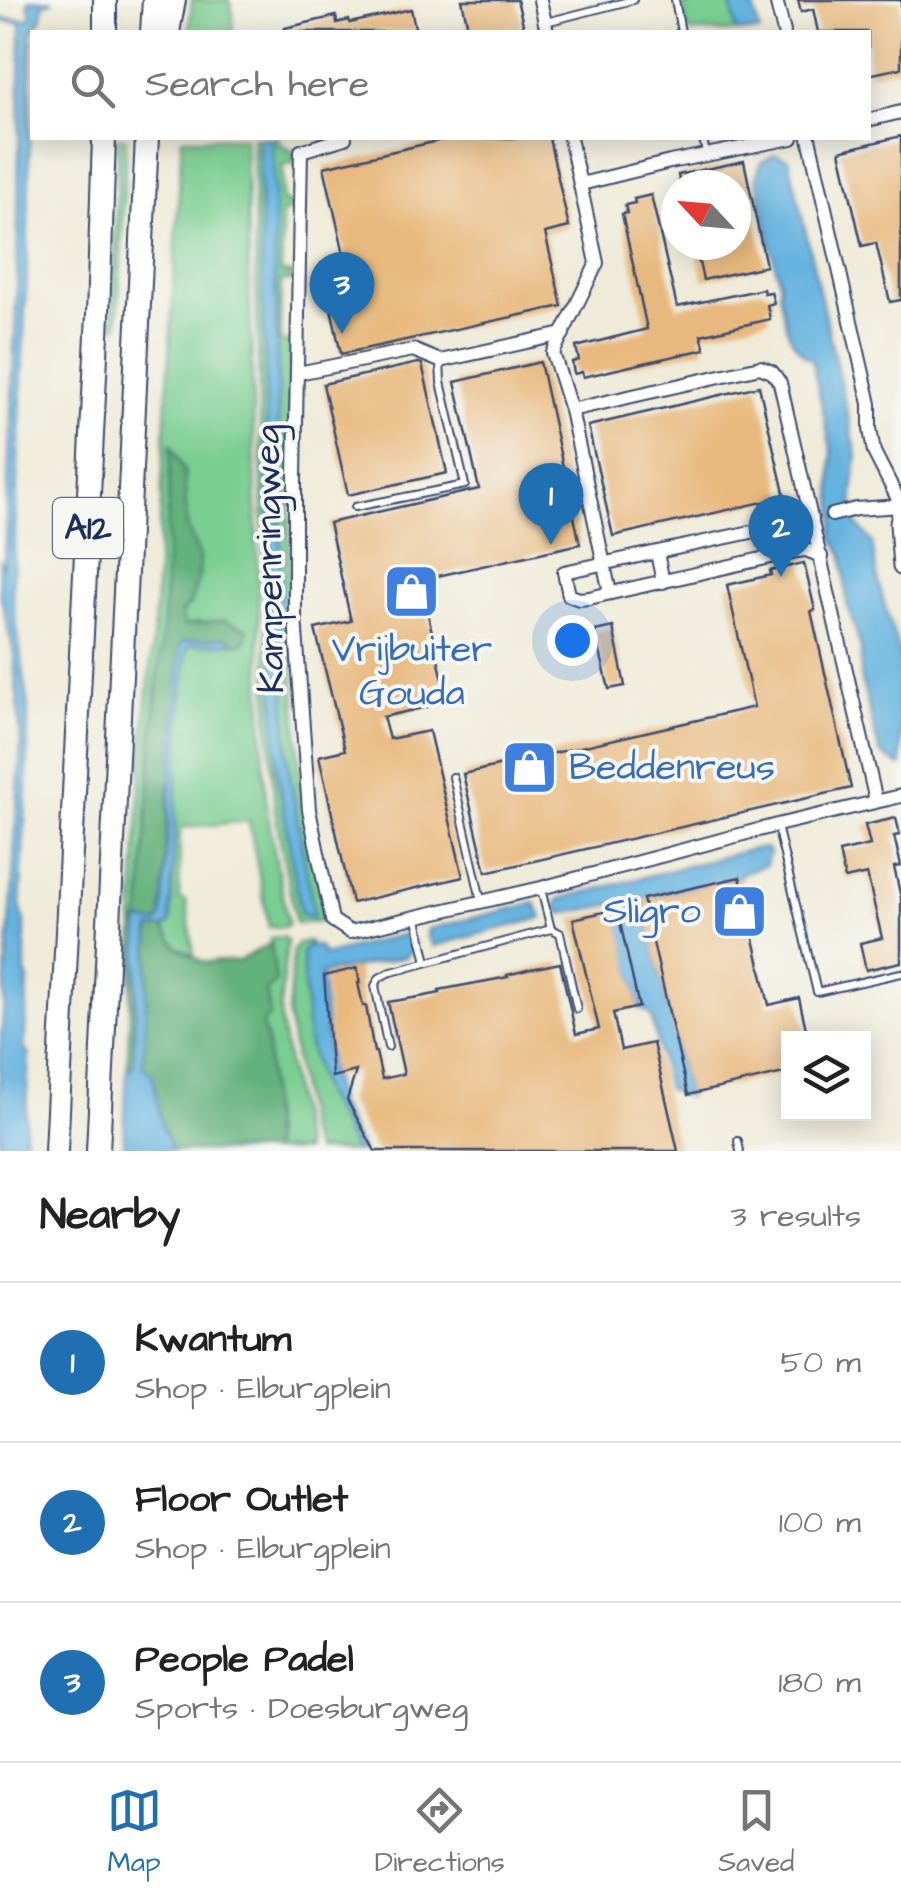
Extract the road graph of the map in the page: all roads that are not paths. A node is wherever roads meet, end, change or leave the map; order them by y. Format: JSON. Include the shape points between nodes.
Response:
{"nodes":[{"id":1,"x":104,"y":0,"type":"edge"},
{"id":2,"x":154,"y":0,"type":"edge"},
{"id":3,"x":174,"y":0,"type":"edge"},
{"id":4,"x":540,"y":0,"type":"edge"},
{"id":5,"x":632,"y":0,"type":"edge"},
{"id":6,"x":675,"y":0,"type":"edge"},
{"id":7,"x":776,"y":0,"type":"edge"},
{"id":8,"x":546,"y":27,"type":"edge"},
{"id":9,"x":105,"y":30,"type":"edge"},
{"id":10,"x":152,"y":30,"type":"edge"},
{"id":11,"x":168,"y":30,"type":"edge"},
{"id":12,"x":681,"y":30,"type":"edge"},
{"id":13,"x":784,"y":30,"type":"edge"},
{"id":14,"x":901,"y":112,"type":"edge"},
{"id":15,"x":871,"y":119,"type":"edge"},
{"id":16,"x":104,"y":140,"type":"edge"},
{"id":17,"x":339,"y":140,"type":"edge"},
{"id":18,"x":571,"y":140,"type":"edge"},
{"id":19,"x":703,"y":140,"type":"edge"},
{"id":20,"x":783,"y":140,"type":"edge"},
{"id":21,"x":809,"y":140,"type":"edge"},
{"id":22,"x":148,"y":143,"type":"edge"},
{"id":23,"x":707,"y":156,"type":"junction"},
{"id":24,"x":582,"y":184,"type":"junction"},
{"id":25,"x":563,"y":334,"type":"junction"},
{"id":26,"x":440,"y":361,"type":"junction"},
{"id":27,"x":298,"y":373,"type":"junction"},
{"id":28,"x":570,"y":410,"type":"junction"},
{"id":29,"x":901,"y":506,"type":"edge"},
{"id":30,"x":355,"y":507,"type":"dead end"},
{"id":31,"x":832,"y":515,"type":"dead end"},
{"id":32,"x":812,"y":519,"type":"junction"},
{"id":33,"x":658,"y":553,"type":"junction"},
{"id":34,"x":821,"y":556,"type":"junction"},
{"id":35,"x":603,"y":564,"type":"junction"},
{"id":36,"x":901,"y":567,"type":"edge"},
{"id":37,"x":664,"y":582,"type":"junction"},
{"id":38,"x":610,"y":594,"type":"junction"},
{"id":39,"x":453,"y":777,"type":"dead end"},
{"id":40,"x":901,"y":796,"type":"edge"},
{"id":41,"x":876,"y":801,"type":"junction"},
{"id":42,"x":777,"y":825,"type":"junction"},
{"id":43,"x":541,"y":888,"type":"junction"},
{"id":44,"x":481,"y":901,"type":"junction"},
{"id":45,"x":416,"y":915,"type":"junction"},
{"id":46,"x":551,"y":930,"type":"junction"},
{"id":47,"x":427,"y":962,"type":"junction"},
{"id":48,"x":901,"y":972,"type":"edge"},
{"id":49,"x":577,"y":1009,"type":"dead end"},
{"id":50,"x":388,"y":1048,"type":"dead end"},
{"id":51,"x":738,"y":1141,"type":"dead end"},
{"id":52,"x":56,"y":1151,"type":"edge"},
{"id":53,"x":98,"y":1151,"type":"edge"},
{"id":54,"x":740,"y":1151,"type":"edge"}],
"edges":[{"from":1,"to":9,"type":"highway"},
{"from":2,"to":10,"type":"highway"},
{"from":3,"to":11,"type":"highway"},
{"from":4,"to":8,"type":"street"},
{"from":5,"to":8,"type":"lane"},
{"from":6,"to":12,"type":"lane"},
{"from":7,"to":13,"type":"street"},
{"from":14,"to":15,"type":"street"},
{"from":16,"to":52,"type":"highway","number":"A12"},
{"from":17,"to":27,"type":"street","name":"Kampenringweg","via":[[302,151]]},
{"from":18,"to":24,"type":"street"},
{"from":19,"to":23,"type":"lane"},
{"from":20,"to":23,"type":"street"},
{"from":21,"to":29,"type":"street","via":[[870,404],[874,452]]},
{"from":22,"to":53,"type":"highway","number":"A12"},
{"from":23,"to":24,"type":"street"},
{"from":24,"to":25,"type":"street","via":[[597,264]]},
{"from":25,"to":26,"type":"street"},
{"from":25,"to":28,"type":"street","via":[[553,353]]},
{"from":26,"to":27,"type":"street","via":[[414,350]]},
{"from":26,"to":30,"type":"lane","via":[[464,486]]},
{"from":27,"to":45,"type":"street","name":"Kampenringweg","via":[[295,617],[309,810],[332,920],[350,932]]},
{"from":28,"to":32,"type":"street","via":[[760,367],[772,372]]},
{"from":28,"to":35,"type":"street"},
{"from":29,"to":31,"type":"street"},
{"from":29,"to":36,"type":"street"},
{"from":32,"to":33,"type":"street"},
{"from":32,"to":34,"type":"street"},
{"from":33,"to":35,"type":"street"},
{"from":33,"to":37,"type":"street"},
{"from":34,"to":37,"type":"street","via":[[796,551]]},
{"from":34,"to":41,"type":"street"},
{"from":35,"to":38,"type":"street"},
{"from":35,"to":38,"type":"street","via":[[564,572],[569,595]]},
{"from":37,"to":38,"type":"street"},
{"from":39,"to":44,"type":"lane"},
{"from":40,"to":41,"type":"street","name":"Kampenringweg"},
{"from":41,"to":42,"type":"street","name":"Kampenringweg"},
{"from":42,"to":43,"type":"street","name":"Kampenringweg"},
{"from":42,"to":48,"type":"lane","via":[[817,992]]},
{"from":43,"to":44,"type":"street","name":"Kampenringweg"},
{"from":43,"to":46,"type":"lane"},
{"from":44,"to":45,"type":"street","name":"Kampenringweg"},
{"from":45,"to":47,"type":"lane"},
{"from":46,"to":47,"type":"lane"},
{"from":46,"to":49,"type":"lane","via":[[560,934]]},
{"from":47,"to":50,"type":"lane","via":[[388,973],[375,986]]},
{"from":51,"to":54,"type":"lane"}]}
